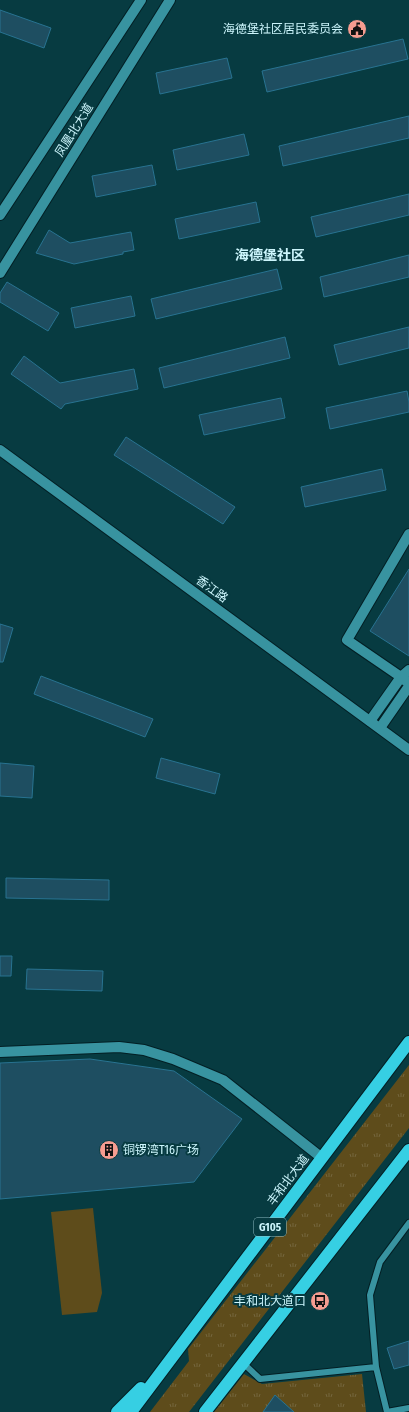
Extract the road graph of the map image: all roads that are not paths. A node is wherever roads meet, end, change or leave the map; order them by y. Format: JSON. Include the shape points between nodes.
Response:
{"nodes":[{"id":1,"x":141,"y":0,"type":"edge"},
{"id":2,"x":170,"y":0,"type":"edge"},
{"id":3,"x":0,"y":215,"type":"edge"},
{"id":4,"x":0,"y":273,"type":"edge"},
{"id":5,"x":0,"y":450,"type":"edge"},
{"id":6,"x":409,"y":534,"type":"edge"},
{"id":7,"x":409,"y":670,"type":"edge"},
{"id":8,"x":405,"y":680,"type":"edge"},
{"id":9,"x":409,"y":686,"type":"edge"},
{"id":10,"x":370,"y":721,"type":"junction"},
{"id":11,"x":380,"y":728,"type":"junction"},
{"id":12,"x":409,"y":750,"type":"edge"},
{"id":13,"x":409,"y":1042,"type":"edge"},
{"id":14,"x":0,"y":1052,"type":"edge"},
{"id":15,"x":409,"y":1150,"type":"edge"},
{"id":16,"x":322,"y":1158,"type":"junction"},
{"id":17,"x":409,"y":1223,"type":"edge"},
{"id":18,"x":168,"y":1363,"type":"junction"},
{"id":19,"x":243,"y":1363,"type":"junction"},
{"id":20,"x":376,"y":1367,"type":"junction"},
{"id":21,"x":409,"y":1408,"type":"edge"},
{"id":22,"x":117,"y":1412,"type":"edge"},
{"id":23,"x":131,"y":1412,"type":"edge"},
{"id":24,"x":205,"y":1412,"type":"edge"},
{"id":25,"x":387,"y":1412,"type":"edge"}],
"edges":[{"from":1,"to":3,"type":"main road","name":"凤凰北大道"},
{"from":2,"to":4,"type":"main road","name":"凤凰北大道"},
{"from":5,"to":10,"type":"main road","name":"香江路"},
{"from":6,"to":8,"type":"main road","via":[[347,640]]},
{"from":7,"to":8,"type":"main road"},
{"from":8,"to":10,"type":"main road"},
{"from":9,"to":11,"type":"main road"},
{"from":10,"to":11,"type":"main road","name":"香江路"},
{"from":11,"to":12,"type":"main road","name":"香江路"},
{"from":13,"to":16,"type":"highway","name":"丰和北大道","number":"G105"},
{"from":14,"to":16,"type":"main road","via":[[120,1047],[144,1050],[173,1059],[222,1080]]},
{"from":15,"to":19,"type":"highway"},
{"from":16,"to":18,"type":"highway","name":"丰和北大道","number":"G105"},
{"from":17,"to":20,"type":"lane","via":[[380,1262],[370,1295]]},
{"from":18,"to":22,"type":"highway"},
{"from":18,"to":23,"type":"highway","name":"丰和北大道","number":"G105"},
{"from":19,"to":20,"type":"lane","via":[[260,1379]]},
{"from":19,"to":24,"type":"highway"},
{"from":20,"to":25,"type":"lane"},
{"from":21,"to":25,"type":"lane"}]}
